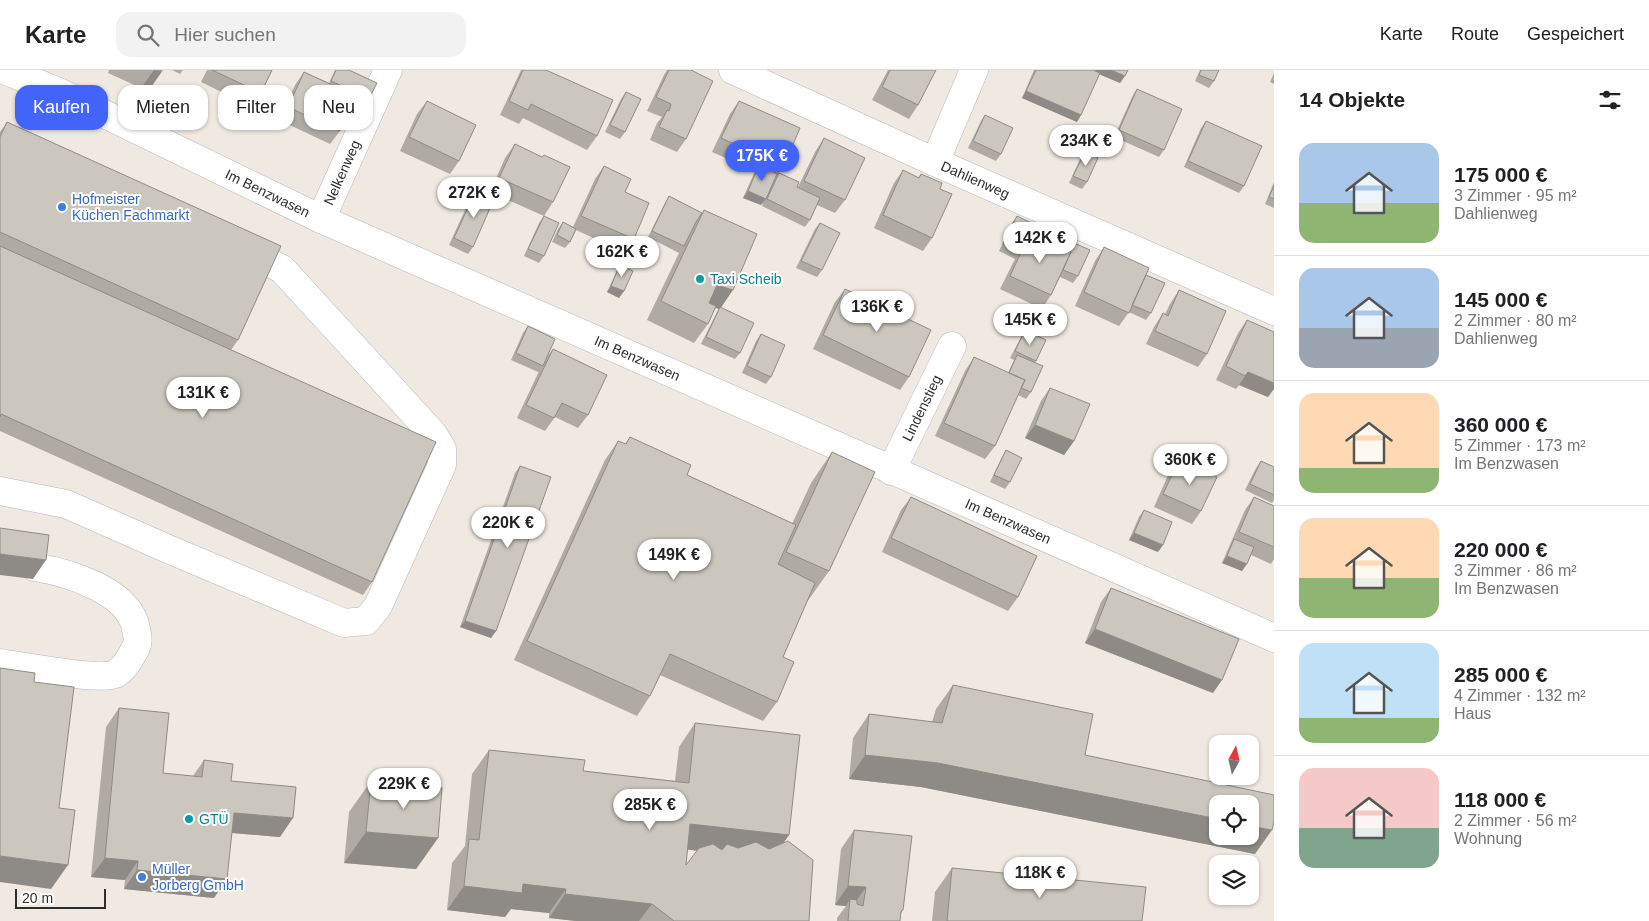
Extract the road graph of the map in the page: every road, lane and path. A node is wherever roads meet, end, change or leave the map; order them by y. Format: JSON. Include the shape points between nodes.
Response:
{"nodes":[{"id":1,"x":4,"y":70,"type":"edge"},
{"id":2,"x":388,"y":70,"type":"edge"},
{"id":3,"x":733,"y":70,"type":"edge"},
{"id":4,"x":974,"y":70,"type":"edge"},
{"id":5,"x":64,"y":81,"type":"edge"},
{"id":6,"x":935,"y":162,"type":"junction"},
{"id":7,"x":321,"y":219,"type":"junction"},
{"id":8,"x":213,"y":236,"type":"edge"},
{"id":9,"x":1274,"y":311,"type":"edge"},
{"id":10,"x":952,"y":346,"type":"dead end"},
{"id":11,"x":892,"y":470,"type":"junction"},
{"id":12,"x":0,"y":492,"type":"edge"},
{"id":13,"x":34,"y":567,"type":"edge"},
{"id":14,"x":1274,"y":638,"type":"edge"},
{"id":15,"x":0,"y":663,"type":"edge"}],
"edges":[{"from":1,"to":5,"type":"street","name":"Im Benzwasen"},
{"from":2,"to":7,"type":"street","name":"Nelkenweg"},
{"from":3,"to":6,"type":"street","name":"Dahlienweg"},
{"from":4,"to":6,"type":"street"},
{"from":5,"to":7,"type":"street","name":"Im Benzwasen"},
{"from":6,"to":9,"type":"street","name":"Dahlienweg"},
{"from":7,"to":11,"type":"street","name":"Im Benzwasen"},
{"from":8,"to":12,"type":"street","via":[[282,269],[433,434],[442,449],[442,465],[378,606],[366,621],[344,623],[66,504]]},
{"from":10,"to":11,"type":"street","name":"Lindenstieg"},
{"from":11,"to":14,"type":"street","name":"Im Benzwasen"},
{"from":13,"to":15,"type":"street","via":[[99,587],[135,620],[139,643],[130,661],[114,674],[94,676]]}]}
